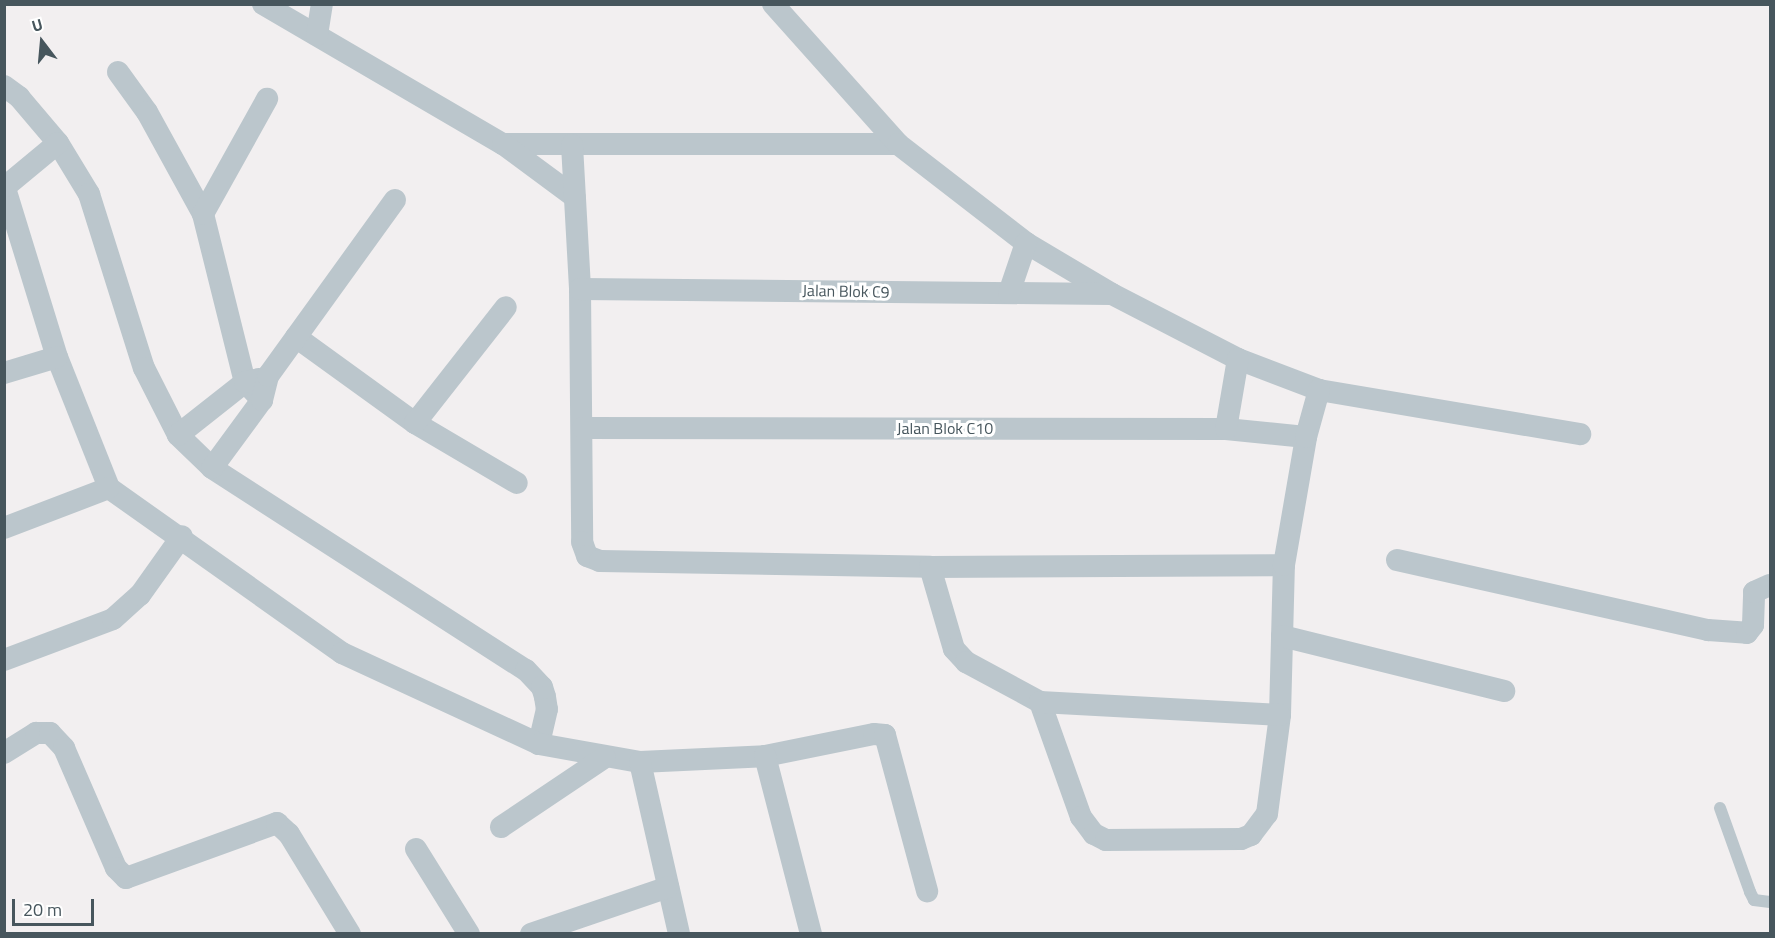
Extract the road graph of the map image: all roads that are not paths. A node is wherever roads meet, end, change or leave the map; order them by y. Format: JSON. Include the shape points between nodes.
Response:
{"nodes":[{"id":1,"x":263,"y":4,"type":"edge"},
{"id":2,"x":322,"y":4,"type":"edge"},
{"id":3,"x":773,"y":4,"type":"edge"},
{"id":4,"x":317,"y":35,"type":"junction"},
{"id":5,"x":118,"y":72,"type":"dead end"},
{"id":6,"x":4,"y":86,"type":"edge"},
{"id":7,"x":267,"y":99,"type":"dead end"},
{"id":8,"x":503,"y":144,"type":"junction"},
{"id":9,"x":572,"y":144,"type":"junction"},
{"id":10,"x":898,"y":144,"type":"junction"},
{"id":11,"x":52,"y":148,"type":"junction"},
{"id":12,"x":5,"y":185,"type":"edge"},
{"id":13,"x":575,"y":197,"type":"junction"},
{"id":14,"x":395,"y":200,"type":"dead end"},
{"id":15,"x":203,"y":214,"type":"junction"},
{"id":16,"x":10,"y":216,"type":"edge"},
{"id":17,"x":1026,"y":243,"type":"junction"},
{"id":18,"x":580,"y":289,"type":"junction"},
{"id":19,"x":1009,"y":293,"type":"junction"},
{"id":20,"x":1113,"y":294,"type":"junction"},
{"id":21,"x":506,"y":307,"type":"dead end"},
{"id":22,"x":296,"y":337,"type":"junction"},
{"id":23,"x":57,"y":357,"type":"junction"},
{"id":24,"x":1238,"y":359,"type":"junction"},
{"id":25,"x":4,"y":373,"type":"edge"},
{"id":26,"x":268,"y":376,"type":"junction"},
{"id":27,"x":245,"y":382,"type":"junction"},
{"id":28,"x":1319,"y":390,"type":"junction"},
{"id":29,"x":262,"y":400,"type":"junction"},
{"id":30,"x":415,"y":423,"type":"junction"},
{"id":31,"x":583,"y":428,"type":"junction"},
{"id":32,"x":1226,"y":429,"type":"junction"},
{"id":33,"x":1580,"y":434,"type":"dead end"},
{"id":34,"x":178,"y":435,"type":"junction"},
{"id":35,"x":1306,"y":437,"type":"junction"},
{"id":36,"x":212,"y":468,"type":"junction"},
{"id":37,"x":517,"y":483,"type":"dead end"},
{"id":38,"x":110,"y":488,"type":"junction"},
{"id":39,"x":4,"y":528,"type":"edge"},
{"id":40,"x":182,"y":536,"type":"junction"},
{"id":41,"x":1397,"y":560,"type":"dead end"},
{"id":42,"x":1284,"y":565,"type":"junction"},
{"id":43,"x":930,"y":567,"type":"junction"},
{"id":44,"x":1770,"y":585,"type":"edge"},
{"id":45,"x":1282,"y":636,"type":"junction"},
{"id":46,"x":4,"y":660,"type":"edge"},
{"id":47,"x":1503,"y":691,"type":"dead end"},
{"id":48,"x":1040,"y":702,"type":"junction"},
{"id":49,"x":1280,"y":715,"type":"junction"},
{"id":50,"x":539,"y":744,"type":"junction"},
{"id":51,"x":4,"y":753,"type":"edge"},
{"id":52,"x":765,"y":756,"type":"junction"},
{"id":53,"x":605,"y":757,"type":"junction"},
{"id":54,"x":640,"y":762,"type":"junction"},
{"id":55,"x":1720,"y":808,"type":"dead end"},
{"id":56,"x":501,"y":827,"type":"dead end"},
{"id":57,"x":416,"y":849,"type":"dead end"},
{"id":58,"x":668,"y":887,"type":"junction"},
{"id":59,"x":927,"y":891,"type":"dead end"},
{"id":60,"x":1770,"y":902,"type":"edge"},
{"id":61,"x":350,"y":933,"type":"edge"},
{"id":62,"x":469,"y":933,"type":"edge"},
{"id":63,"x":531,"y":933,"type":"edge"},
{"id":64,"x":680,"y":933,"type":"edge"},
{"id":65,"x":811,"y":933,"type":"edge"}],
"edges":[{"from":1,"to":4,"type":"street"},
{"from":2,"to":4,"type":"street"},
{"from":3,"to":10,"type":"street"},
{"from":4,"to":8,"type":"street"},
{"from":5,"to":15,"type":"street","via":[[147,112]]},
{"from":6,"to":11,"type":"street","via":[[19,97]]},
{"from":7,"to":15,"type":"street"},
{"from":8,"to":9,"type":"street"},
{"from":8,"to":13,"type":"street"},
{"from":9,"to":10,"type":"street"},
{"from":9,"to":13,"type":"street"},
{"from":10,"to":17,"type":"street"},
{"from":11,"to":12,"type":"street"},
{"from":11,"to":34,"type":"street","via":[[89,194],[144,368]]},
{"from":12,"to":16,"type":"street"},
{"from":13,"to":18,"type":"street"},
{"from":14,"to":22,"type":"street"},
{"from":15,"to":27,"type":"street"},
{"from":16,"to":23,"type":"street"},
{"from":17,"to":19,"type":"street"},
{"from":17,"to":20,"type":"street"},
{"from":18,"to":19,"type":"street","name":"Jalan Blok C9"},
{"from":18,"to":31,"type":"street"},
{"from":19,"to":20,"type":"street","name":"Jalan Blok C9"},
{"from":20,"to":24,"type":"street"},
{"from":21,"to":30,"type":"street"},
{"from":22,"to":26,"type":"street"},
{"from":22,"to":30,"type":"street"},
{"from":23,"to":25,"type":"street"},
{"from":23,"to":38,"type":"street"},
{"from":24,"to":28,"type":"street"},
{"from":24,"to":32,"type":"street"},
{"from":26,"to":27,"type":"street"},
{"from":26,"to":29,"type":"street"},
{"from":27,"to":29,"type":"street"},
{"from":27,"to":34,"type":"street"},
{"from":28,"to":33,"type":"street"},
{"from":28,"to":35,"type":"street"},
{"from":29,"to":36,"type":"street"},
{"from":30,"to":37,"type":"street"},
{"from":31,"to":32,"type":"street","name":"Jalan Blok C10"},
{"from":31,"to":43,"type":"street","via":[[582,542],[587,556],[600,561]]},
{"from":32,"to":35,"type":"street","name":"Jalan Blok C10"},
{"from":34,"to":36,"type":"street"},
{"from":35,"to":42,"type":"street"},
{"from":36,"to":50,"type":"street","via":[[526,670],[542,687],[545,697],[547,709]]},
{"from":38,"to":39,"type":"street"},
{"from":38,"to":40,"type":"street"},
{"from":40,"to":46,"type":"street","via":[[140,595],[112,619]]},
{"from":40,"to":50,"type":"street","via":[[342,653]]},
{"from":41,"to":44,"type":"street","via":[[1708,630],[1747,633],[1753,625],[1754,592]]},
{"from":42,"to":43,"type":"street"},
{"from":42,"to":45,"type":"street"},
{"from":43,"to":48,"type":"street","via":[[954,649],[966,662]]},
{"from":45,"to":47,"type":"street"},
{"from":45,"to":49,"type":"street"},
{"from":48,"to":49,"type":"street"},
{"from":48,"to":49,"type":"street","via":[[1086,828],[1106,840],[1241,839],[1251,835],[1267,814]]},
{"from":50,"to":53,"type":"street"},
{"from":51,"to":61,"type":"street","via":[[36,733],[50,733],[64,748],[116,868],[126,878],[277,823],[288,834]]},
{"from":52,"to":54,"type":"street"},
{"from":52,"to":59,"type":"street","via":[[885,735]]},
{"from":52,"to":65,"type":"street"},
{"from":53,"to":54,"type":"street"},
{"from":53,"to":56,"type":"street"},
{"from":54,"to":58,"type":"street"},
{"from":55,"to":60,"type":"lane","via":[[1754,900]]},
{"from":57,"to":62,"type":"street"},
{"from":58,"to":63,"type":"street"},
{"from":58,"to":64,"type":"street"}]}
